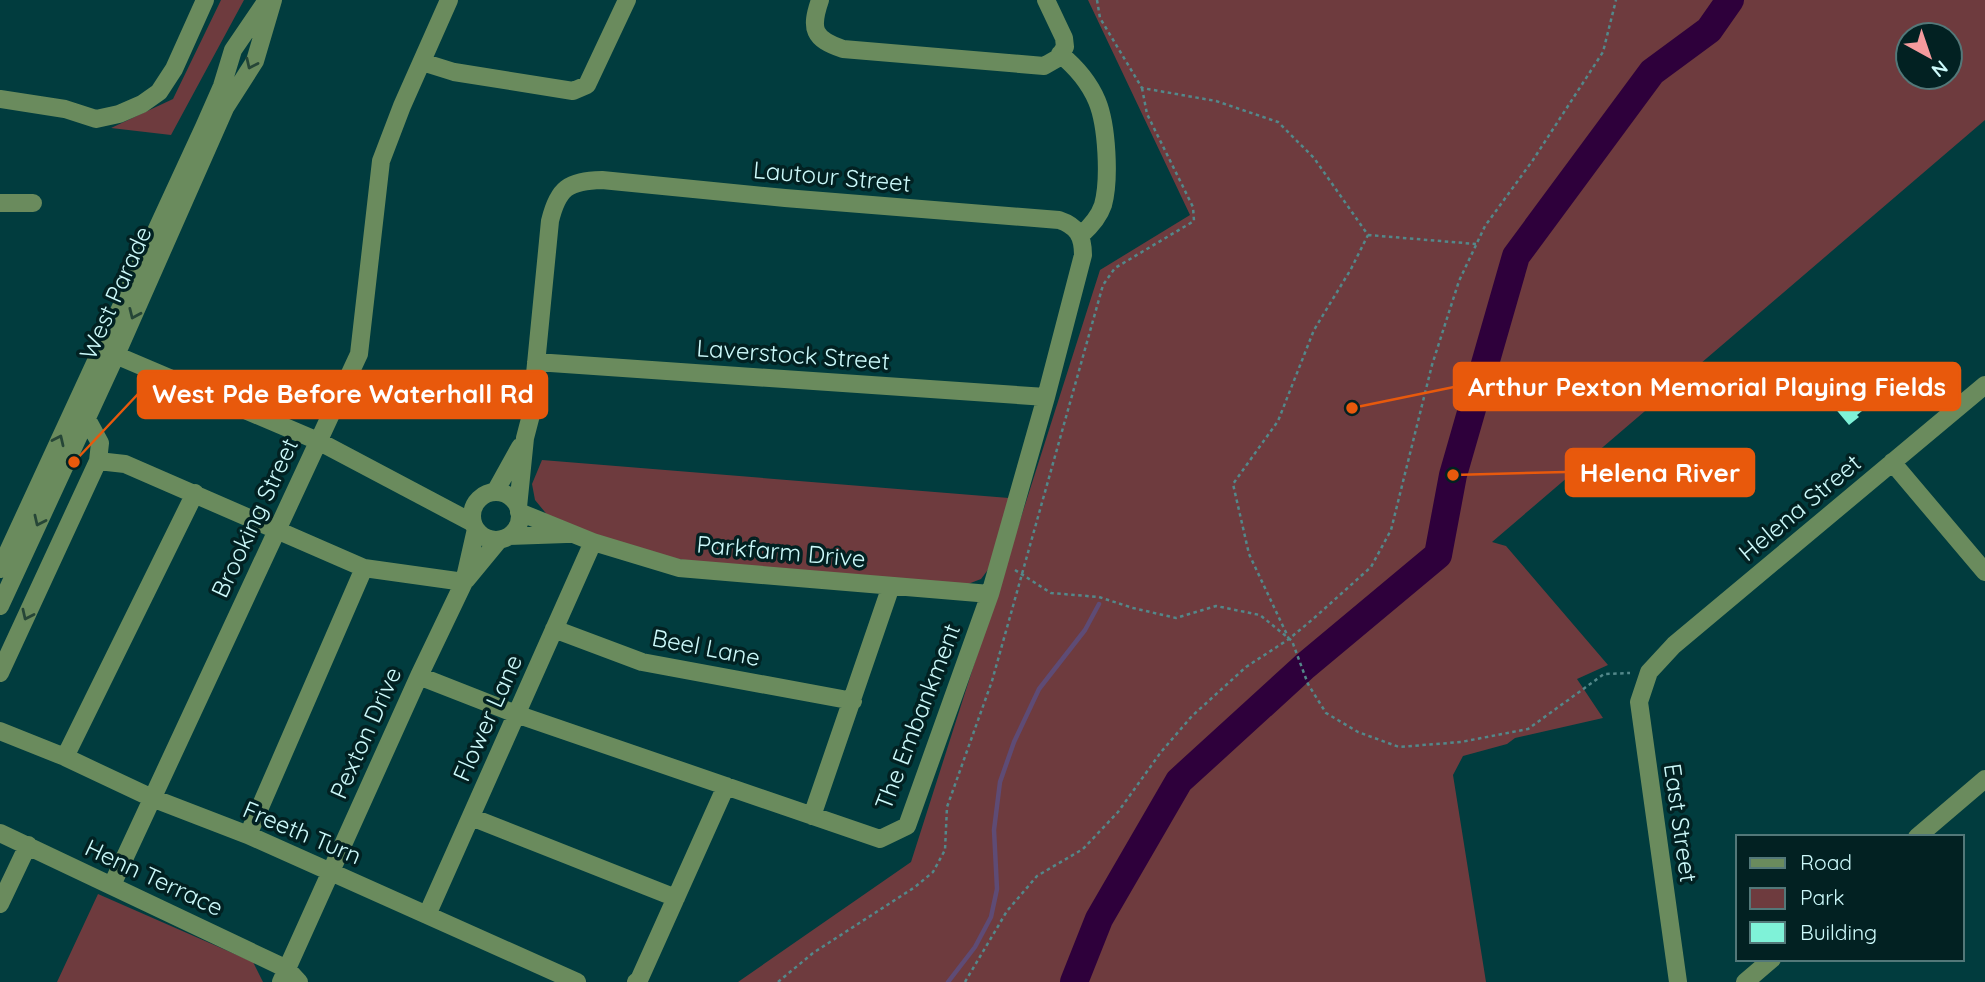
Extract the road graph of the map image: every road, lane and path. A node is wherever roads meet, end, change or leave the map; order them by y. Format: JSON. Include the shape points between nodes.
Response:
{"nodes":[{"id":1,"x":205,"y":0,"type":"edge"},
{"id":2,"x":267,"y":0,"type":"edge"},
{"id":3,"x":273,"y":0,"type":"edge"},
{"id":4,"x":449,"y":0,"type":"edge"},
{"id":5,"x":627,"y":0,"type":"edge"},
{"id":6,"x":820,"y":0,"type":"edge"},
{"id":7,"x":1046,"y":0,"type":"edge"},
{"id":8,"x":1097,"y":0,"type":"edge"},
{"id":9,"x":1616,"y":0,"type":"edge"},
{"id":10,"x":1060,"y":54,"type":"junction"},
{"id":11,"x":422,"y":62,"type":"junction"},
{"id":12,"x":1142,"y":88,"type":"junction"},
{"id":13,"x":0,"y":99,"type":"edge"},
{"id":14,"x":33,"y":203,"type":"dead end"},
{"id":15,"x":0,"y":204,"type":"edge"},
{"id":16,"x":1368,"y":234,"type":"junction"},
{"id":17,"x":1081,"y":235,"type":"junction"},
{"id":18,"x":1476,"y":244,"type":"junction"},
{"id":19,"x":110,"y":352,"type":"junction"},
{"id":20,"x":536,"y":362,"type":"junction"},
{"id":21,"x":1985,"y":385,"type":"edge"},
{"id":22,"x":1046,"y":397,"type":"junction"},
{"id":23,"x":86,"y":419,"type":"junction"},
{"id":24,"x":525,"y":438,"type":"junction"},
{"id":25,"x":318,"y":441,"type":"junction"},
{"id":26,"x":100,"y":443,"type":"junction"},
{"id":27,"x":98,"y":461,"type":"junction"},
{"id":28,"x":1892,"y":462,"type":"junction"},
{"id":29,"x":125,"y":464,"type":"junction"},
{"id":30,"x":195,"y":493,"type":"junction"},
{"id":31,"x":488,"y":496,"type":"junction"},
{"id":32,"x":430,"y":499,"type":"junction"},
{"id":33,"x":519,"y":509,"type":"junction"},
{"id":34,"x":475,"y":526,"type":"junction"},
{"id":35,"x":277,"y":529,"type":"junction"},
{"id":36,"x":573,"y":533,"type":"junction"},
{"id":37,"x":504,"y":538,"type":"junction"},
{"id":38,"x":593,"y":542,"type":"junction"},
{"id":39,"x":7,"y":559,"type":"edge"},
{"id":40,"x":999,"y":562,"type":"junction"},
{"id":41,"x":364,"y":568,"type":"junction"},
{"id":42,"x":1985,"y":572,"type":"edge"},
{"id":43,"x":1021,"y":574,"type":"junction"},
{"id":44,"x":464,"y":582,"type":"junction"},
{"id":45,"x":891,"y":586,"type":"junction"},
{"id":46,"x":990,"y":594,"type":"junction"},
{"id":47,"x":0,"y":606,"type":"edge"},
{"id":48,"x":554,"y":629,"type":"junction"},
{"id":49,"x":1289,"y":639,"type":"junction"},
{"id":50,"x":1649,"y":672,"type":"junction"},
{"id":51,"x":0,"y":673,"type":"edge"},
{"id":52,"x":419,"y":676,"type":"junction"},
{"id":53,"x":852,"y":701,"type":"junction"},
{"id":54,"x":516,"y":714,"type":"junction"},
{"id":55,"x":2,"y":730,"type":"edge"},
{"id":56,"x":65,"y":757,"type":"junction"},
{"id":57,"x":1985,"y":779,"type":"edge"},
{"id":58,"x":726,"y":786,"type":"junction"},
{"id":59,"x":152,"y":798,"type":"junction"},
{"id":60,"x":812,"y":816,"type":"junction"},
{"id":61,"x":471,"y":817,"type":"junction"},
{"id":62,"x":0,"y":833,"type":"edge"},
{"id":63,"x":248,"y":835,"type":"junction"},
{"id":64,"x":1919,"y":835,"type":"edge"},
{"id":65,"x":27,"y":845,"type":"junction"},
{"id":66,"x":331,"y":872,"type":"junction"},
{"id":67,"x":112,"y":885,"type":"junction"},
{"id":68,"x":676,"y":898,"type":"junction"},
{"id":69,"x":0,"y":905,"type":"edge"},
{"id":70,"x":427,"y":915,"type":"junction"},
{"id":71,"x":1770,"y":961,"type":"edge"},
{"id":72,"x":535,"y":974,"type":"edge"},
{"id":73,"x":289,"y":978,"type":"edge"},
{"id":74,"x":578,"y":982,"type":"edge"},
{"id":75,"x":636,"y":982,"type":"edge"},
{"id":76,"x":778,"y":982,"type":"edge"},
{"id":77,"x":965,"y":982,"type":"edge"},
{"id":78,"x":1678,"y":982,"type":"edge"},
{"id":79,"x":1745,"y":982,"type":"edge"}],
"edges":[{"from":1,"to":13,"type":"street","via":[[174,69],[159,92],[142,104],[96,119]]},
{"from":2,"to":19,"type":"street","name":"West Parade","via":[[233,50]]},
{"from":3,"to":19,"type":"street","name":"West Parade","one_way":true,"via":[[255,61],[225,108]]},
{"from":4,"to":11,"type":"street","name":"Brooking Street"},
{"from":5,"to":11,"type":"street","via":[[587,85],[573,90],[454,72]]},
{"from":6,"to":10,"type":"street","via":[[814,29],[820,38],[844,49],[1044,66]]},
{"from":7,"to":10,"type":"street","via":[[1064,38]]},
{"from":8,"to":12,"type":"path","via":[[1100,18]]},
{"from":9,"to":18,"type":"path","via":[[1604,52]]},
{"from":10,"to":17,"type":"street","via":[[1079,70],[1097,102],[1107,138],[1103,205]]},
{"from":11,"to":25,"type":"street","name":"Brooking Street","via":[[381,160],[359,354]]},
{"from":12,"to":16,"type":"path","via":[[1216,101],[1278,122],[1314,158]]},
{"from":12,"to":43,"type":"path","via":[[1147,114],[1193,207],[1194,221],[1115,268],[1102,285]]},
{"from":14,"to":15,"type":"street"},
{"from":16,"to":18,"type":"path"},
{"from":16,"to":49,"type":"path","via":[[1314,330],[1278,421],[1233,484],[1249,554]]},
{"from":17,"to":20,"type":"street","name":"Lautour Street","via":[[1059,220],[583,180],[570,185],[553,207]]},
{"from":17,"to":22,"type":"street","name":"The Embankment","via":[[1083,255]]},
{"from":18,"to":49,"type":"path","via":[[1432,365],[1391,530],[1371,567]]},
{"from":19,"to":23,"type":"street","name":"West Parade"},
{"from":19,"to":25,"type":"street","name":"Parkfarm Drive"},
{"from":39,"to":19,"type":"street","name":"West Parade","one_way":true},
{"from":20,"to":22,"type":"street","name":"Laverstock Street"},
{"from":20,"to":24,"type":"street"},
{"from":21,"to":28,"type":"street","name":"Helena Street"},
{"from":22,"to":40,"type":"street","name":"The Embankment"},
{"from":23,"to":26,"type":"street"},
{"from":23,"to":39,"type":"street","name":"West Parade","one_way":true},
{"from":24,"to":31,"type":"street"},
{"from":24,"to":33,"type":"street"},
{"from":25,"to":32,"type":"street","name":"Parkfarm Drive"},
{"from":25,"to":35,"type":"street","name":"Brooking Street"},
{"from":26,"to":27,"type":"street"},
{"from":26,"to":29,"type":"street"},
{"from":27,"to":29,"type":"street"},
{"from":27,"to":51,"type":"street","one_way":true},
{"from":28,"to":42,"type":"street"},
{"from":28,"to":50,"type":"street","name":"Helena Street","via":[[1674,645]]},
{"from":29,"to":30,"type":"street"},
{"from":30,"to":35,"type":"street"},
{"from":30,"to":56,"type":"street"},
{"from":31,"to":32,"type":"street","name":"Parkfarm Drive"},
{"from":31,"to":33,"type":"street","name":"Parkfarm Drive","via":[[511,498]]},
{"from":31,"to":34,"type":"street","via":[[472,513]]},
{"from":32,"to":34,"type":"street","name":"Parkfarm Drive"},
{"from":33,"to":36,"type":"street","name":"Parkfarm Drive"},
{"from":33,"to":37,"type":"street","via":[[519,523]]},
{"from":34,"to":37,"type":"street","name":"Parkfarm Drive","via":[[483,536]]},
{"from":34,"to":44,"type":"street","name":"Pexton Drive"},
{"from":35,"to":41,"type":"street"},
{"from":35,"to":59,"type":"street","name":"Brooking Street"},
{"from":36,"to":37,"type":"street","name":"Parkfarm Drive"},
{"from":36,"to":38,"type":"street","name":"Parkfarm Drive"},
{"from":37,"to":44,"type":"street","name":"Pexton Drive"},
{"from":38,"to":45,"type":"street","name":"Parkfarm Drive","via":[[679,568]]},
{"from":38,"to":48,"type":"street","name":"Flower Lane"},
{"from":39,"to":47,"type":"street","name":"West Parade"},
{"from":40,"to":43,"type":"path"},
{"from":40,"to":46,"type":"street","name":"The Embankment"},
{"from":41,"to":44,"type":"street"},
{"from":41,"to":63,"type":"street"},
{"from":43,"to":49,"type":"path","via":[[1051,593],[1099,597],[1176,618],[1216,606],[1260,615]]},
{"from":43,"to":76,"type":"path","via":[[992,681],[947,807],[945,850],[933,872]]},
{"from":44,"to":52,"type":"street","name":"Pexton Drive"},
{"from":45,"to":46,"type":"street","name":"Parkfarm Drive"},
{"from":45,"to":53,"type":"street"},
{"from":46,"to":60,"type":"street","name":"The Embankment","via":[[907,826],[880,839]]},
{"from":48,"to":53,"type":"street","name":"Beel Lane","via":[[642,662]]},
{"from":48,"to":54,"type":"street","name":"Flower Lane"},
{"from":49,"to":50,"type":"path","via":[[1326,713],[1358,732],[1399,747],[1461,742],[1528,729],[1604,674]]},
{"from":49,"to":77,"type":"path","via":[[1246,667],[1192,716],[1118,812],[1083,849],[1037,876],[1007,911]]},
{"from":50,"to":78,"type":"street","name":"East Street","via":[[1639,702]]},
{"from":52,"to":54,"type":"street","name":"The Embankment"},
{"from":52,"to":66,"type":"street","name":"Pexton Drive"},
{"from":53,"to":60,"type":"street"},
{"from":54,"to":58,"type":"street","name":"The Embankment"},
{"from":54,"to":61,"type":"street","name":"Flower Lane"},
{"from":55,"to":56,"type":"street","name":"Freeth Turn"},
{"from":56,"to":59,"type":"street","name":"Freeth Turn"},
{"from":57,"to":64,"type":"street"},
{"from":58,"to":60,"type":"street","name":"The Embankment"},
{"from":58,"to":68,"type":"street"},
{"from":59,"to":63,"type":"street","name":"Freeth Turn"},
{"from":59,"to":67,"type":"street","name":"Brooking Street"},
{"from":61,"to":68,"type":"street"},
{"from":61,"to":70,"type":"street","name":"Flower Lane"},
{"from":62,"to":65,"type":"street","name":"Henn Terrace"},
{"from":63,"to":66,"type":"street","name":"Freeth Turn"},
{"from":65,"to":67,"type":"street","name":"Henn Terrace"},
{"from":65,"to":69,"type":"street"},
{"from":66,"to":70,"type":"street","name":"Freeth Turn"},
{"from":66,"to":73,"type":"street","name":"Pexton Drive"},
{"from":67,"to":73,"type":"street","name":"Henn Terrace"},
{"from":68,"to":75,"type":"street"},
{"from":70,"to":72,"type":"street","name":"Freeth Turn"},
{"from":71,"to":79,"type":"street"},
{"from":72,"to":74,"type":"street","name":"Freeth Turn"}]}
